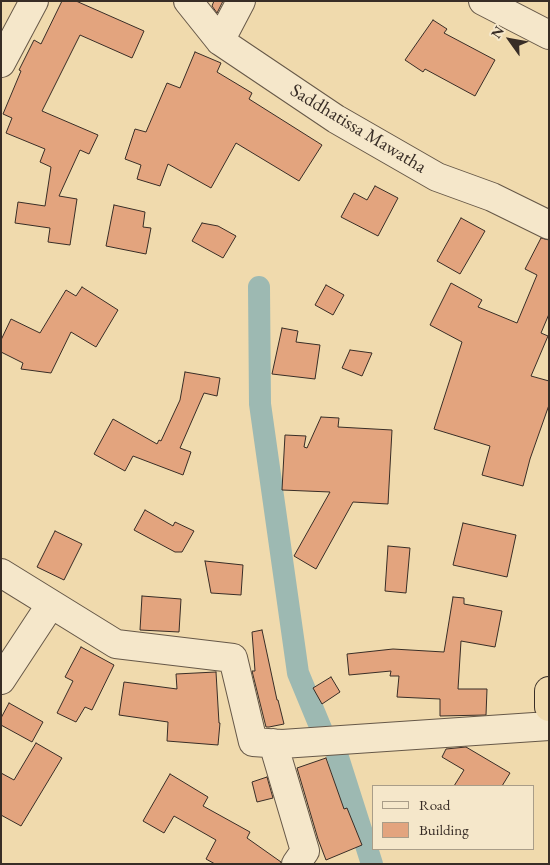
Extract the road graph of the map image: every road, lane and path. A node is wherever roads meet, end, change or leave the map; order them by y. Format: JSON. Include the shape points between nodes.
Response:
{"nodes":[{"id":1,"x":34,"y":1,"type":"edge"},
{"id":2,"x":188,"y":1,"type":"edge"},
{"id":3,"x":241,"y":1,"type":"edge"},
{"id":4,"x":483,"y":1,"type":"edge"},
{"id":5,"x":549,"y":35,"type":"edge"},
{"id":6,"x":220,"y":41,"type":"junction"},
{"id":7,"x":1,"y":63,"type":"edge"},
{"id":8,"x":549,"y":225,"type":"edge"},
{"id":9,"x":1,"y":573,"type":"edge"},
{"id":10,"x":51,"y":604,"type":"junction"},
{"id":11,"x":1,"y":680,"type":"edge"},
{"id":12,"x":549,"y":691,"type":"edge"},
{"id":13,"x":549,"y":697,"type":"edge"},
{"id":14,"x":549,"y":707,"type":"edge"},
{"id":15,"x":549,"y":726,"type":"edge"},
{"id":16,"x":273,"y":743,"type":"junction"},
{"id":17,"x":303,"y":860,"type":"edge"}],
"edges":[{"from":1,"to":7,"type":"street"},
{"from":2,"to":6,"type":"street","name":"Saddhatissa Mawatha"},
{"from":3,"to":6,"type":"street"},
{"from":4,"to":5,"type":"street"},
{"from":6,"to":8,"type":"street","name":"Saddhatissa Mawatha","via":[[336,119],[438,177],[492,197]]},
{"from":9,"to":10,"type":"street"},
{"from":10,"to":11,"type":"street"},
{"from":10,"to":16,"type":"street","via":[[116,644],[233,658],[253,742]]},
{"from":12,"to":13,"type":"highway"},
{"from":13,"to":14,"type":"highway"},
{"from":15,"to":16,"type":"street"},
{"from":16,"to":17,"type":"street"}]}
